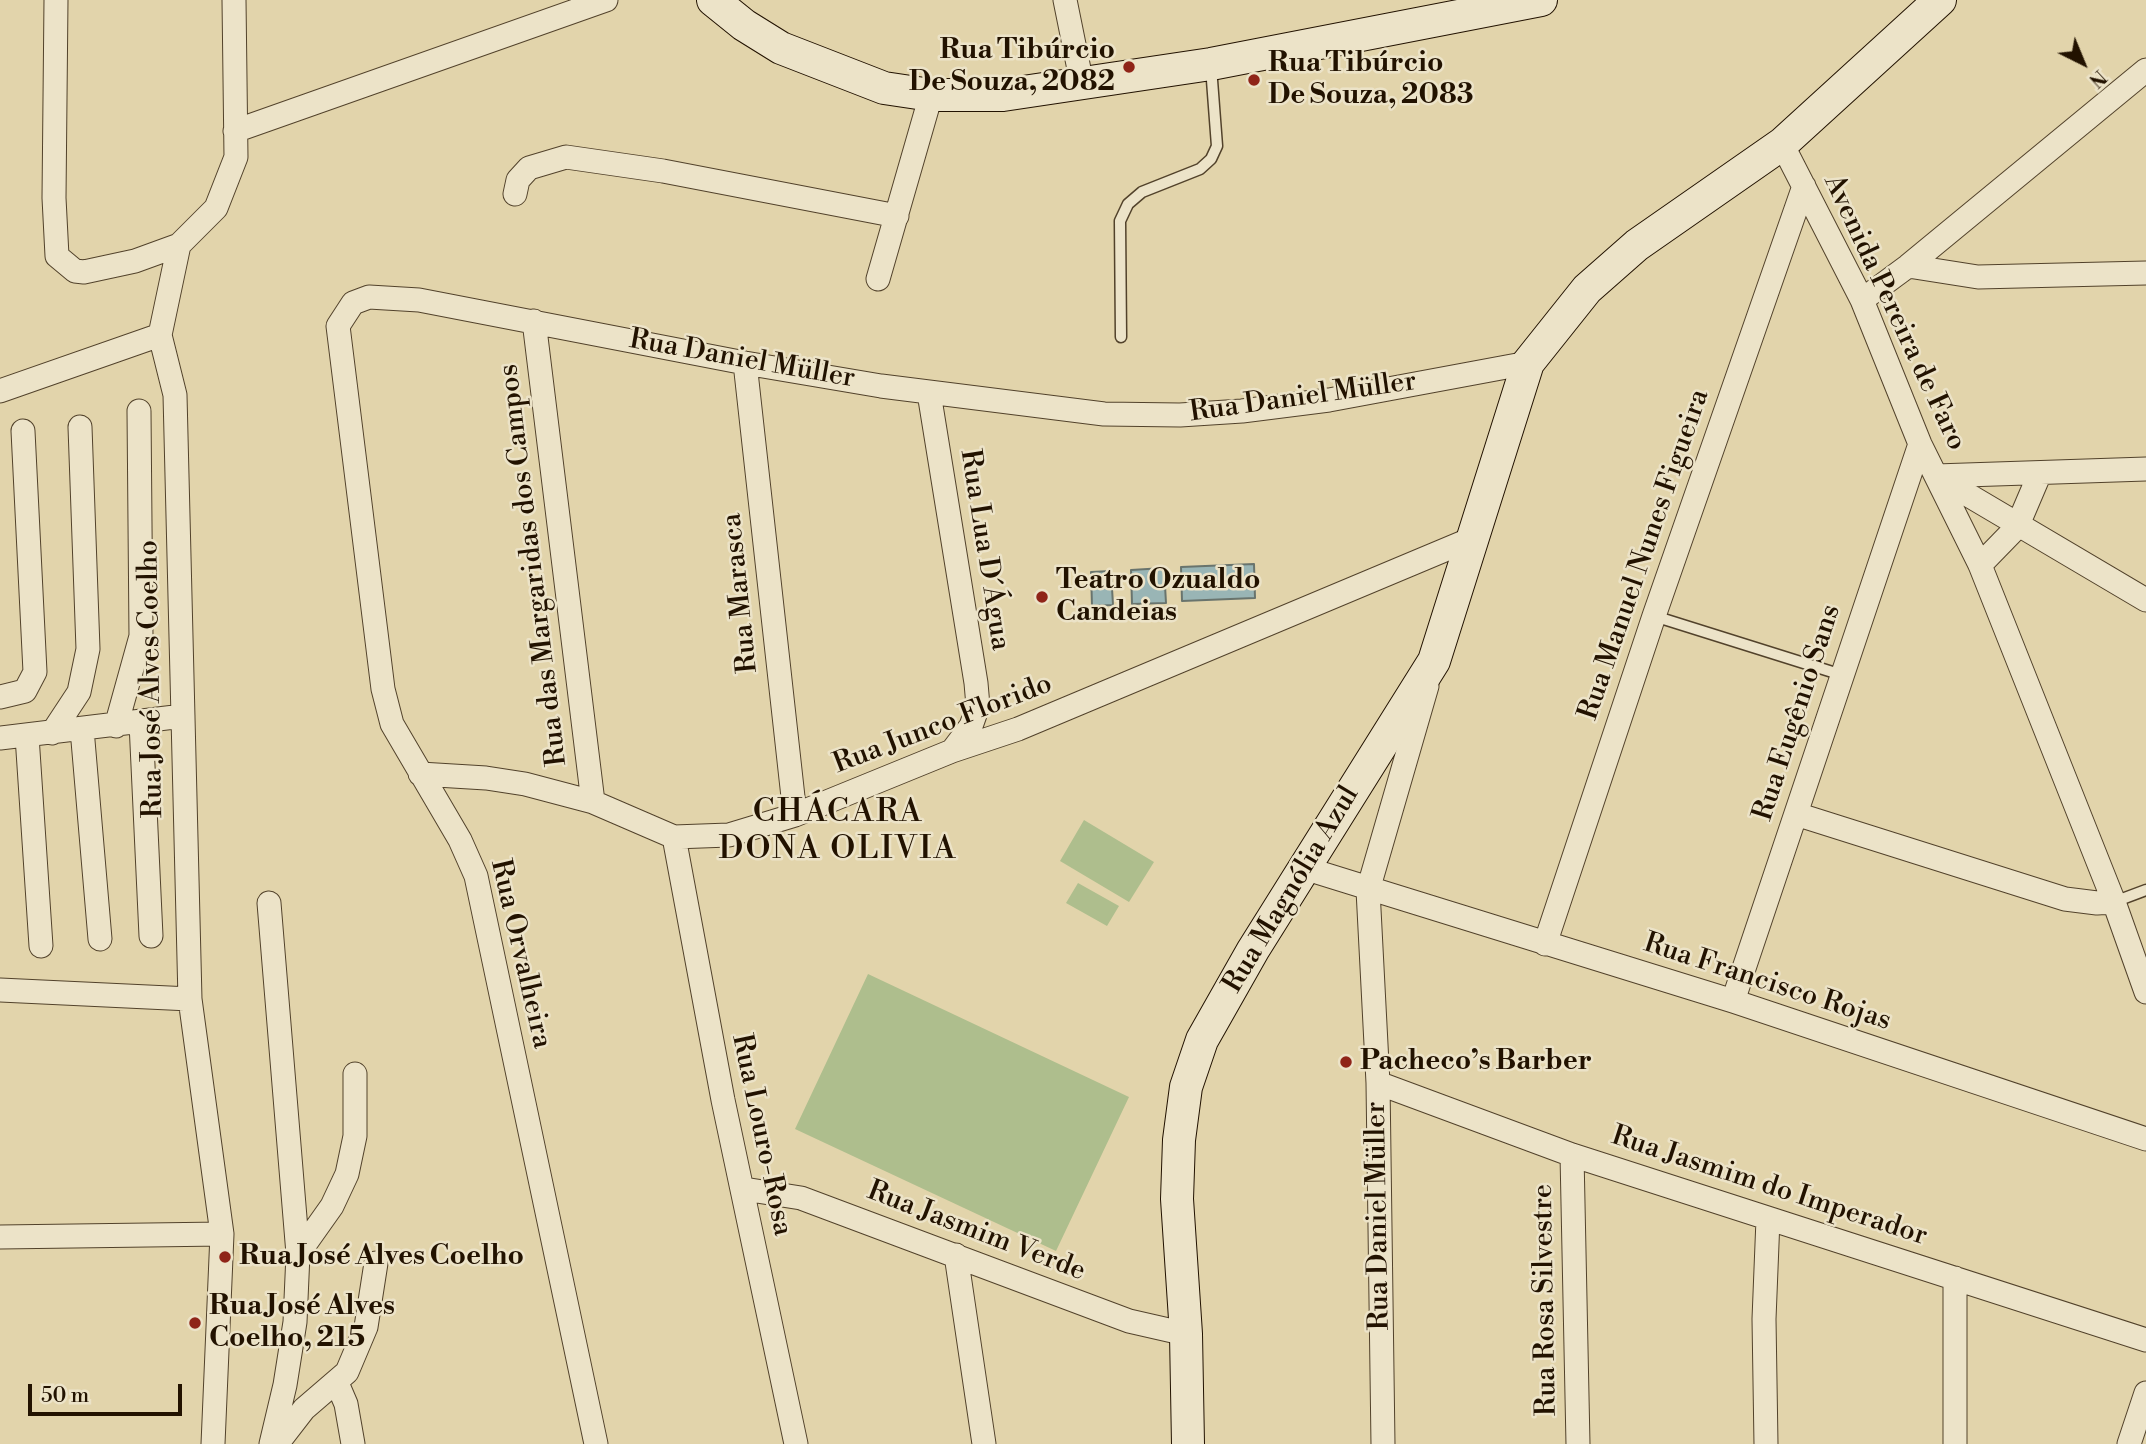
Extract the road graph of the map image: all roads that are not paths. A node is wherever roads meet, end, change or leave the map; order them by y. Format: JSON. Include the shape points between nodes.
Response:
{"nodes":[{"id":1,"x":56,"y":0,"type":"edge"},
{"id":2,"x":234,"y":0,"type":"edge"},
{"id":3,"x":606,"y":0,"type":"edge"},
{"id":4,"x":713,"y":0,"type":"edge"},
{"id":5,"x":1065,"y":0,"type":"edge"},
{"id":6,"x":1541,"y":0,"type":"edge"},
{"id":7,"x":1940,"y":0,"type":"edge"},
{"id":8,"x":1429,"y":11,"type":"edge"},
{"id":9,"x":1211,"y":64,"type":"junction"},
{"id":10,"x":2146,"y":70,"type":"edge"},
{"id":11,"x":1082,"y":84,"type":"junction"},
{"id":12,"x":931,"y":95,"type":"junction"},
{"id":13,"x":235,"y":131,"type":"junction"},
{"id":14,"x":1782,"y":144,"type":"junction"},
{"id":15,"x":1804,"y":187,"type":"junction"},
{"id":16,"x":515,"y":194,"type":"dead end"},
{"id":17,"x":897,"y":216,"type":"junction"},
{"id":18,"x":179,"y":245,"type":"junction"},
{"id":19,"x":1908,"y":266,"type":"junction"},
{"id":20,"x":2146,"y":273,"type":"edge"},
{"id":21,"x":878,"y":279,"type":"dead end"},
{"id":22,"x":1862,"y":300,"type":"junction"},
{"id":23,"x":534,"y":321,"type":"junction"},
{"id":24,"x":338,"y":326,"type":"joint"},
{"id":25,"x":160,"y":335,"type":"junction"},
{"id":26,"x":1121,"y":337,"type":"dead end"},
{"id":27,"x":745,"y":363,"type":"junction"},
{"id":28,"x":1528,"y":363,"type":"junction"},
{"id":29,"x":0,"y":391,"type":"edge"},
{"id":30,"x":929,"y":393,"type":"junction"},
{"id":31,"x":139,"y":411,"type":"dead end"},
{"id":32,"x":80,"y":427,"type":"dead end"},
{"id":33,"x":23,"y":431,"type":"dead end"},
{"id":34,"x":1920,"y":444,"type":"junction"},
{"id":35,"x":2146,"y":470,"type":"edge"},
{"id":36,"x":2040,"y":473,"type":"junction"},
{"id":37,"x":1936,"y":476,"type":"junction"},
{"id":38,"x":2017,"y":527,"type":"junction"},
{"id":39,"x":1471,"y":539,"type":"junction"},
{"id":40,"x":1980,"y":565,"type":"junction"},
{"id":41,"x":2146,"y":600,"type":"edge"},
{"id":42,"x":1654,"y":616,"type":"junction"},
{"id":43,"x":1434,"y":661,"type":"junction"},
{"id":44,"x":1842,"y":675,"type":"junction"},
{"id":45,"x":0,"y":697,"type":"edge"},
{"id":46,"x":183,"y":716,"type":"junction"},
{"id":47,"x":141,"y":723,"type":"junction"},
{"id":48,"x":116,"y":726,"type":"junction"},
{"id":49,"x":82,"y":729,"type":"junction"},
{"id":50,"x":52,"y":733,"type":"junction"},
{"id":51,"x":27,"y":736,"type":"junction"},
{"id":52,"x":0,"y":738,"type":"edge"},
{"id":53,"x":952,"y":751,"type":"junction"},
{"id":54,"x":420,"y":774,"type":"junction"},
{"id":55,"x":593,"y":803,"type":"junction"},
{"id":56,"x":1796,"y":814,"type":"junction"},
{"id":57,"x":795,"y":815,"type":"junction"},
{"id":58,"x":674,"y":837,"type":"junction"},
{"id":59,"x":1304,"y":868,"type":"junction"},
{"id":60,"x":1368,"y":890,"type":"junction"},
{"id":61,"x":2146,"y":890,"type":"edge"},
{"id":62,"x":2114,"y":902,"type":"junction"},
{"id":63,"x":269,"y":903,"type":"dead end"},
{"id":64,"x":151,"y":936,"type":"dead end"},
{"id":65,"x":100,"y":939,"type":"dead end"},
{"id":66,"x":1545,"y":944,"type":"junction"},
{"id":67,"x":41,"y":946,"type":"dead end"},
{"id":68,"x":0,"y":990,"type":"edge"},
{"id":69,"x":2146,"y":992,"type":"edge"},
{"id":70,"x":190,"y":999,"type":"junction"},
{"id":71,"x":1733,"y":1001,"type":"junction"},
{"id":72,"x":355,"y":1074,"type":"dead end"},
{"id":73,"x":1378,"y":1083,"type":"junction"},
{"id":74,"x":2146,"y":1139,"type":"edge"},
{"id":75,"x":1572,"y":1154,"type":"junction"},
{"id":76,"x":744,"y":1189,"type":"junction"},
{"id":77,"x":1768,"y":1219,"type":"junction"},
{"id":78,"x":222,"y":1234,"type":"junction"},
{"id":79,"x":0,"y":1237,"type":"edge"},
{"id":80,"x":298,"y":1254,"type":"junction"},
{"id":81,"x":956,"y":1255,"type":"junction"},
{"id":82,"x":376,"y":1263,"type":"dead end"},
{"id":83,"x":1955,"y":1278,"type":"junction"},
{"id":84,"x":1186,"y":1334,"type":"junction"},
{"id":85,"x":2146,"y":1340,"type":"edge"},
{"id":86,"x":337,"y":1383,"type":"junction"},
{"id":87,"x":2146,"y":1393,"type":"edge"},
{"id":88,"x":213,"y":1444,"type":"edge"},
{"id":89,"x":271,"y":1444,"type":"edge"},
{"id":90,"x":277,"y":1444,"type":"edge"},
{"id":91,"x":353,"y":1444,"type":"edge"},
{"id":92,"x":596,"y":1444,"type":"edge"},
{"id":93,"x":796,"y":1444,"type":"edge"},
{"id":94,"x":984,"y":1444,"type":"edge"},
{"id":95,"x":1188,"y":1444,"type":"edge"},
{"id":96,"x":1382,"y":1444,"type":"edge"},
{"id":97,"x":1578,"y":1444,"type":"edge"},
{"id":98,"x":1766,"y":1444,"type":"edge"},
{"id":99,"x":1955,"y":1444,"type":"edge"},
{"id":100,"x":2129,"y":1444,"type":"edge"}],
"edges":[{"from":1,"to":18,"type":"street","via":[[57,256],[75,271],[84,272]]},
{"from":2,"to":13,"type":"street"},
{"from":3,"to":13,"type":"street"},
{"from":4,"to":12,"type":"street","via":[[781,48],[884,88]]},
{"from":5,"to":11,"type":"street"},
{"from":6,"to":8,"type":"street"},
{"from":7,"to":14,"type":"street"},
{"from":8,"to":9,"type":"street"},
{"from":9,"to":11,"type":"street"},
{"from":9,"to":26,"type":"lane","via":[[1217,146],[1211,159],[1200,169],[1142,192],[1128,204],[1120,221]]},
{"from":10,"to":19,"type":"street"},
{"from":11,"to":12,"type":"street","via":[[1003,95]]},
{"from":12,"to":17,"type":"street"},
{"from":13,"to":18,"type":"street","via":[[236,157],[216,208]]},
{"from":14,"to":15,"type":"street","name":"Avenida Pereira de Faro"},
{"from":14,"to":28,"type":"street","via":[[1637,245],[1587,289]]},
{"from":15,"to":22,"type":"street","name":"Avenida Pereira de Faro"},
{"from":15,"to":42,"type":"street","name":"Rua Manuel Nunes Figueira"},
{"from":16,"to":17,"type":"street","via":[[518,180],[529,168],[566,157]]},
{"from":17,"to":21,"type":"street"},
{"from":18,"to":25,"type":"street"},
{"from":19,"to":20,"type":"street","via":[[1978,277]]},
{"from":19,"to":22,"type":"street"},
{"from":22,"to":34,"type":"street","name":"Avenida Pereira de Faro"},
{"from":23,"to":24,"type":"street","name":"Rua Daniel Müller","via":[[419,300],[369,296],[353,303]]},
{"from":23,"to":27,"type":"street","name":"Rua Daniel Müller"},
{"from":23,"to":55,"type":"street","name":"Rua das Margaridas dos Campos"},
{"from":24,"to":54,"type":"street","name":"Rua Orvalheira","via":[[383,689],[392,724]]},
{"from":25,"to":29,"type":"street"},
{"from":25,"to":46,"type":"street","name":"Rua José Alves Coelho","via":[[175,396]]},
{"from":27,"to":30,"type":"street","name":"Rua Daniel Müller"},
{"from":27,"to":57,"type":"street","name":"Rua Marasca"},
{"from":28,"to":30,"type":"street","name":"Rua Daniel Müller","via":[[1329,400],[1180,415],[1104,414]]},
{"from":28,"to":39,"type":"street","name":"Rua Magnólia Azul"},
{"from":30,"to":53,"type":"street","name":"Rua Lua D´Água","via":[[978,706],[971,726]]},
{"from":31,"to":48,"type":"street","via":[[141,636]]},
{"from":32,"to":50,"type":"street","via":[[88,649],[79,692]]},
{"from":33,"to":45,"type":"street","via":[[35,672],[25,691]]},
{"from":34,"to":37,"type":"street","name":"Avenida Pereira de Faro"},
{"from":34,"to":44,"type":"street","name":"Rua Eugênio Sans"},
{"from":35,"to":36,"type":"street"},
{"from":36,"to":37,"type":"street"},
{"from":36,"to":38,"type":"street"},
{"from":37,"to":38,"type":"street","name":"Avenida Pereira de Faro"},
{"from":37,"to":40,"type":"street"},
{"from":38,"to":40,"type":"street"},
{"from":38,"to":41,"type":"street","name":"Avenida Pereira de Faro"},
{"from":39,"to":43,"type":"street","name":"Rua Magnólia Azul"},
{"from":39,"to":53,"type":"street","name":"Rua Junco Florido","via":[[1018,729]]},
{"from":40,"to":62,"type":"street"},
{"from":42,"to":44,"type":"lane"},
{"from":42,"to":66,"type":"street","name":"Rua Manuel Nunes Figueira"},
{"from":43,"to":59,"type":"street","name":"Rua Magnólia Azul"},
{"from":43,"to":60,"type":"street","name":"Rua Daniel Müller"},
{"from":44,"to":56,"type":"street","name":"Rua Eugênio Sans"},
{"from":46,"to":47,"type":"street"},
{"from":46,"to":70,"type":"street","name":"Rua José Alves Coelho"},
{"from":47,"to":48,"type":"street"},
{"from":47,"to":64,"type":"street"},
{"from":48,"to":49,"type":"street"},
{"from":49,"to":50,"type":"street"},
{"from":49,"to":65,"type":"street"},
{"from":50,"to":51,"type":"street"},
{"from":51,"to":52,"type":"street"},
{"from":51,"to":67,"type":"street"},
{"from":53,"to":57,"type":"street","name":"Rua Junco Florido"},
{"from":54,"to":55,"type":"street","name":"Rua Junco Florido","via":[[512,782]]},
{"from":54,"to":92,"type":"street","name":"Rua Orvalheira","via":[[460,840],[475,876]]},
{"from":55,"to":58,"type":"street","name":"Rua Junco Florido"},
{"from":56,"to":62,"type":"street","via":[[2065,899]]},
{"from":56,"to":71,"type":"street","name":"Rua Eugênio Sans"},
{"from":57,"to":58,"type":"street","name":"Rua Junco Florido","via":[[729,835]]},
{"from":58,"to":76,"type":"street","name":"Rua Louro-Rosa","via":[[720,1087]]},
{"from":59,"to":60,"type":"street","name":"Rua Francisco Rojas"},
{"from":59,"to":84,"type":"street","name":"Rua Magnólia Azul","via":[[1202,1040],[1186,1087],[1177,1199]]},
{"from":60,"to":66,"type":"street","name":"Rua Francisco Rojas"},
{"from":60,"to":73,"type":"street","name":"Rua Daniel Müller"},
{"from":61,"to":62,"type":"lane"},
{"from":62,"to":69,"type":"street"},
{"from":63,"to":80,"type":"street"},
{"from":66,"to":71,"type":"street","name":"Rua Francisco Rojas"},
{"from":68,"to":70,"type":"street"},
{"from":70,"to":78,"type":"street","name":"Rua José Alves Coelho"},
{"from":71,"to":74,"type":"street","name":"Rua Francisco Rojas"},
{"from":72,"to":80,"type":"street","via":[[355,1136],[347,1174],[332,1206]]},
{"from":73,"to":75,"type":"street","name":"Rua Jasmim do Imperador"},
{"from":73,"to":96,"type":"street","name":"Rua Daniel Müller"},
{"from":75,"to":77,"type":"street","name":"Rua Jasmim do Imperador"},
{"from":75,"to":97,"type":"street","name":"Rua Rosa Silvestre"},
{"from":76,"to":81,"type":"street","name":"Rua Jasmim Verde","via":[[801,1198]]},
{"from":76,"to":93,"type":"street","name":"Rua Louro-Rosa"},
{"from":77,"to":83,"type":"street","name":"Rua Jasmim do Imperador"},
{"from":77,"to":98,"type":"street"},
{"from":78,"to":79,"type":"street"},
{"from":78,"to":88,"type":"street","name":"Rua José Alves Coelho"},
{"from":80,"to":89,"type":"street","via":[[295,1322]]},
{"from":81,"to":84,"type":"street","name":"Rua Jasmim Verde","via":[[1129,1321]]},
{"from":81,"to":94,"type":"street"},
{"from":82,"to":86,"type":"street","via":[[366,1327],[356,1356]]},
{"from":83,"to":85,"type":"street","name":"Rua Jasmim do Imperador"},
{"from":83,"to":99,"type":"street"},
{"from":84,"to":95,"type":"street","name":"Rua Magnólia Azul"},
{"from":86,"to":90,"type":"street","via":[[304,1409]]},
{"from":86,"to":91,"type":"street"},
{"from":87,"to":100,"type":"street"}]}
